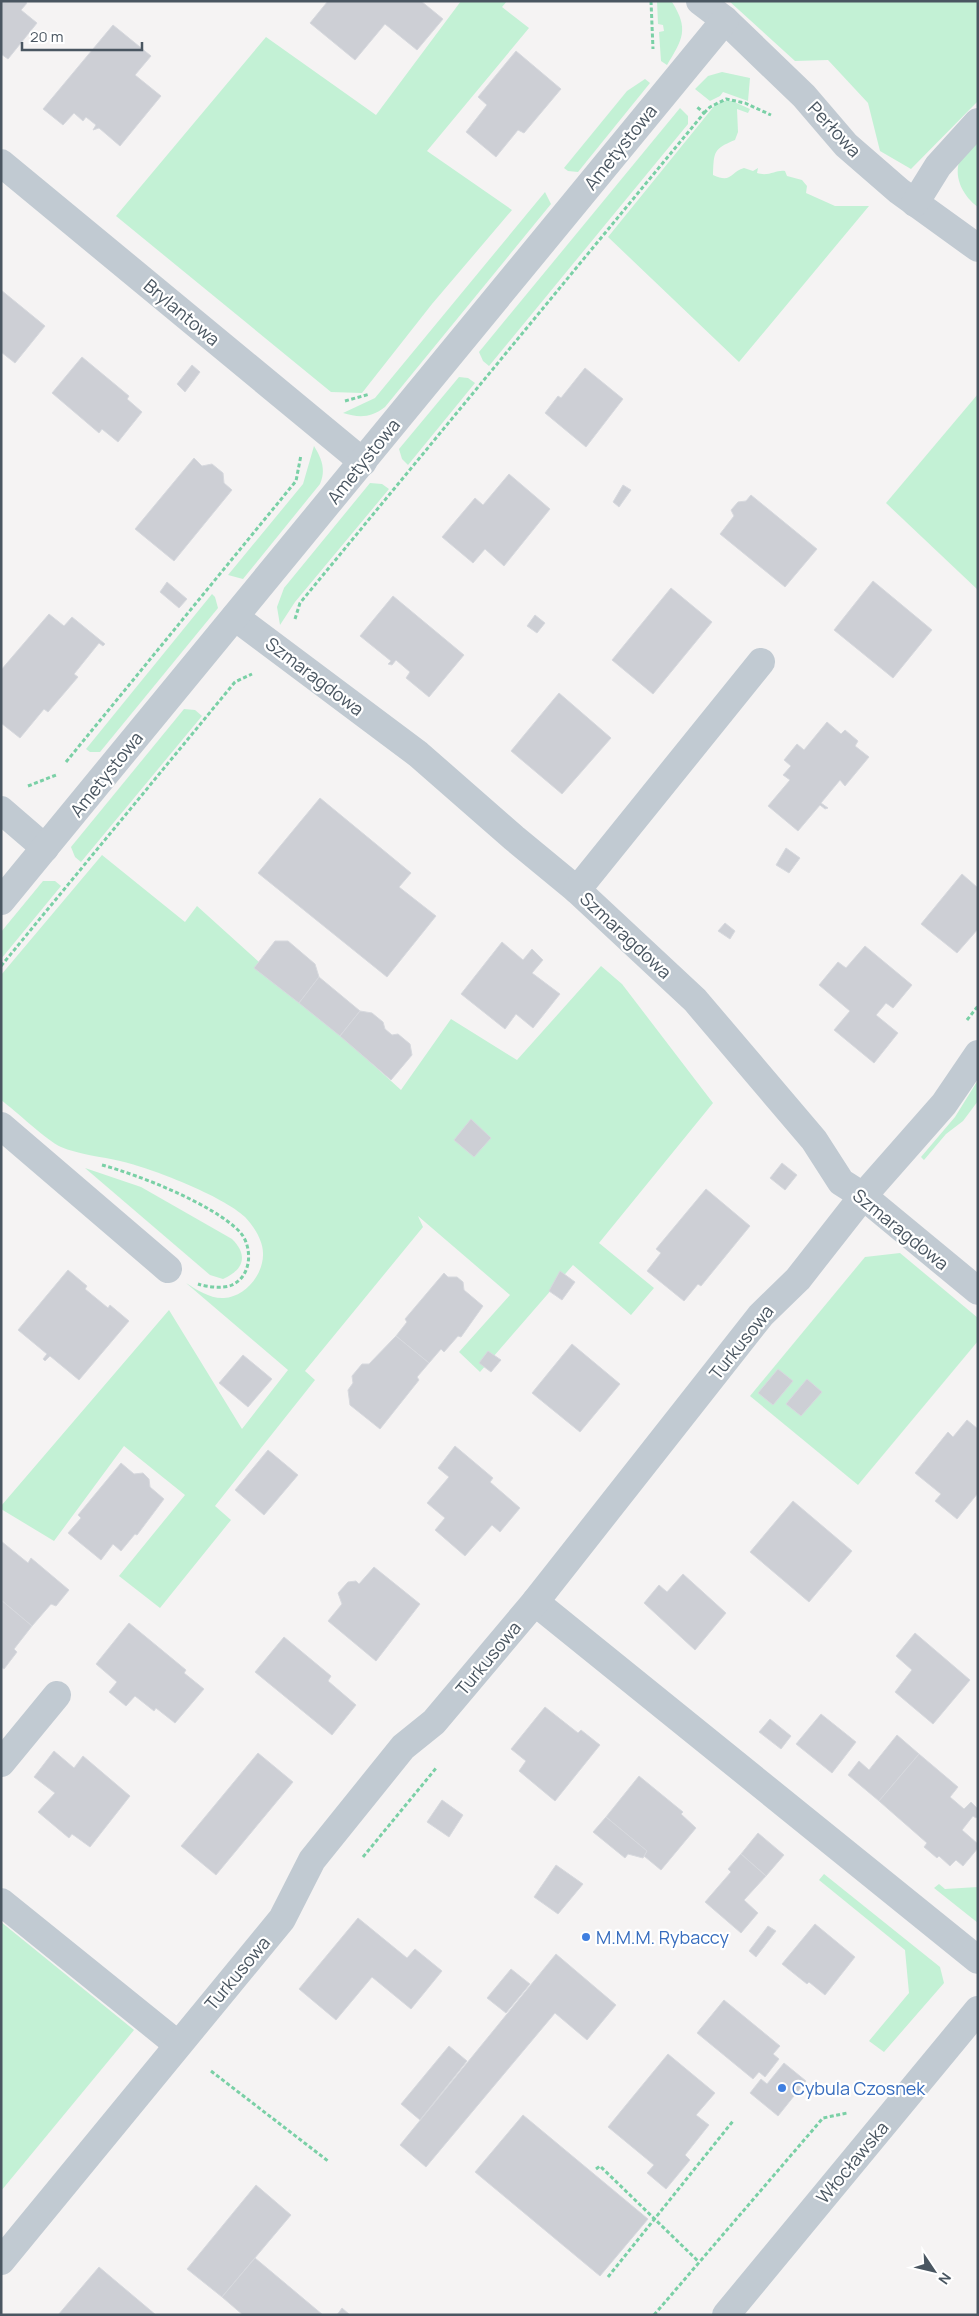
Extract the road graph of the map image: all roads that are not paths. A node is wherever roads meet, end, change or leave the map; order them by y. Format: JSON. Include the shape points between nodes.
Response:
{"nodes":[{"id":1,"x":700,"y":1,"type":"edge"},
{"id":2,"x":725,"y":20,"type":"junction"},
{"id":3,"x":978,"y":122,"type":"edge"},
{"id":4,"x":1,"y":163,"type":"edge"},
{"id":5,"x":915,"y":203,"type":"junction"},
{"id":6,"x":978,"y":248,"type":"edge"},
{"id":7,"x":363,"y":462,"type":"junction"},
{"id":8,"x":236,"y":617,"type":"junction"},
{"id":9,"x":761,"y":662,"type":"dead end"},
{"id":10,"x":1,"y":810,"type":"edge"},
{"id":11,"x":45,"y":848,"type":"junction"},
{"id":12,"x":577,"y":890,"type":"junction"},
{"id":13,"x":1,"y":901,"type":"edge"},
{"id":14,"x":978,"y":1054,"type":"edge"},
{"id":15,"x":1,"y":1126,"type":"edge"},
{"id":16,"x":863,"y":1196,"type":"junction"},
{"id":17,"x":168,"y":1269,"type":"road end"},
{"id":18,"x":978,"y":1292,"type":"edge"},
{"id":19,"x":535,"y":1602,"type":"junction"},
{"id":20,"x":57,"y":1695,"type":"dead end"},
{"id":21,"x":1,"y":1763,"type":"edge"},
{"id":22,"x":1,"y":1902,"type":"edge"},
{"id":23,"x":978,"y":1960,"type":"edge"},
{"id":24,"x":978,"y":2010,"type":"edge"},
{"id":25,"x":177,"y":2044,"type":"junction"},
{"id":26,"x":1,"y":2261,"type":"edge"},
{"id":27,"x":726,"y":2315,"type":"edge"}],
"edges":[{"from":1,"to":2,"type":"street","name":"Perłowa"},
{"from":2,"to":5,"type":"street","name":"Perłowa","via":[[804,96],[846,145]]},
{"from":2,"to":7,"type":"street","name":"Ametystowa"},
{"from":3,"to":5,"type":"street","via":[[938,166]]},
{"from":4,"to":7,"type":"street","name":"Brylantowa"},
{"from":5,"to":6,"type":"street","name":"Perłowa"},
{"from":7,"to":8,"type":"street","name":"Ametystowa"},
{"from":8,"to":11,"type":"street","name":"Ametystowa"},
{"from":8,"to":12,"type":"street","name":"Szmaragdowa","via":[[418,754]]},
{"from":9,"to":12,"type":"street"},
{"from":10,"to":11,"type":"street"},
{"from":11,"to":13,"type":"street","name":"Ametystowa"},
{"from":12,"to":16,"type":"street","name":"Szmaragdowa","via":[[695,1000],[814,1140],[841,1182]]},
{"from":14,"to":16,"type":"street","name":"Turkusowa","via":[[944,1104]]},
{"from":15,"to":17,"type":"street"},
{"from":16,"to":18,"type":"street","name":"Szmaragdowa"},
{"from":16,"to":19,"type":"street","name":"Turkusowa","via":[[798,1279],[761,1315]]},
{"from":19,"to":23,"type":"street"},
{"from":19,"to":25,"type":"street","name":"Turkusowa","via":[[434,1722],[403,1747],[318,1852],[282,1919]]},
{"from":20,"to":21,"type":"street"},
{"from":22,"to":25,"type":"street"},
{"from":24,"to":27,"type":"street","name":"Włocławska"},
{"from":25,"to":26,"type":"street","name":"Turkusowa"}]}
